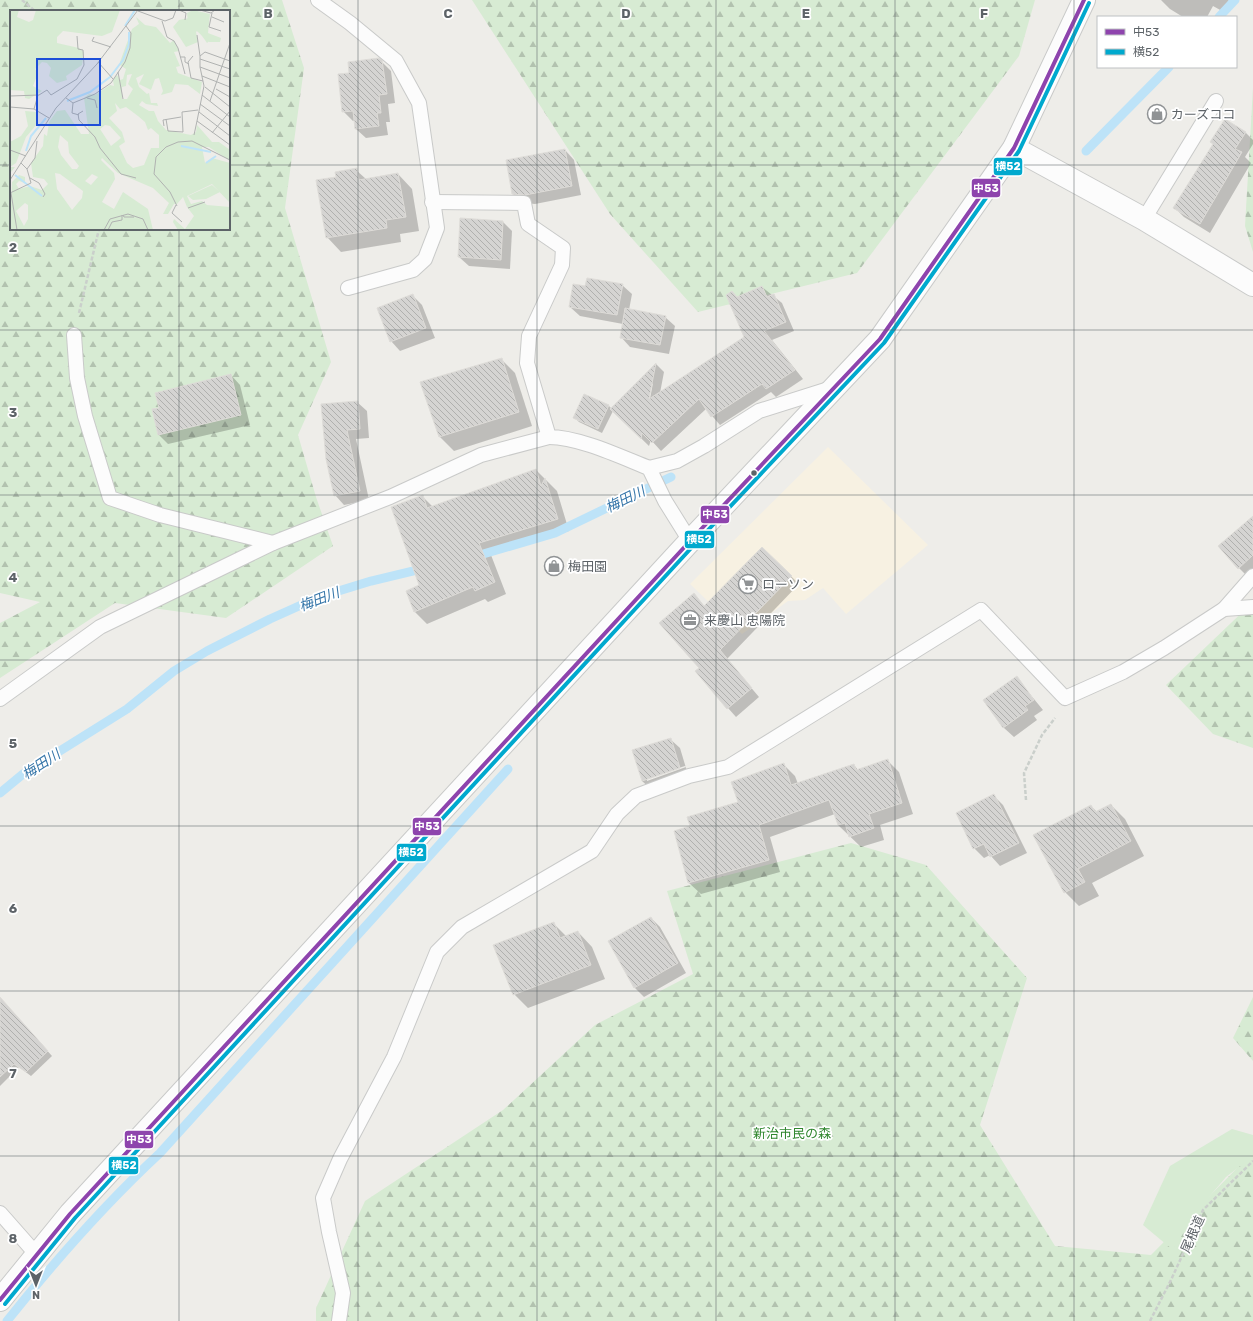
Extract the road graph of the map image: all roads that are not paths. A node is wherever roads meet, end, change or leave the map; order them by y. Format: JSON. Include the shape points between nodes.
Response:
{"nodes":[{"id":1,"x":318,"y":0,"type":"edge"},
{"id":2,"x":1084,"y":0,"type":"edge"},
{"id":3,"x":1216,"y":100,"type":"dead end"},
{"id":4,"x":1014,"y":148,"type":"junction"},
{"id":5,"x":432,"y":202,"type":"junction"},
{"id":6,"x":1144,"y":219,"type":"junction"},
{"id":7,"x":1253,"y":285,"type":"edge"},
{"id":8,"x":348,"y":288,"type":"dead end"},
{"id":9,"x":74,"y":335,"type":"road end"},
{"id":10,"x":836,"y":386,"type":"junction"},
{"id":11,"x":549,"y":437,"type":"junction"},
{"id":12,"x":650,"y":470,"type":"junction"},
{"id":13,"x":690,"y":541,"type":"junction"},
{"id":14,"x":274,"y":543,"type":"junction"},
{"id":15,"x":1253,"y":576,"type":"edge"},
{"id":16,"x":1253,"y":606,"type":"edge"},
{"id":17,"x":1224,"y":608,"type":"junction"},
{"id":18,"x":0,"y":699,"type":"edge"},
{"id":19,"x":0,"y":1213,"type":"edge"},
{"id":20,"x":37,"y":1255,"type":"junction"},
{"id":21,"x":0,"y":1300,"type":"edge"},
{"id":22,"x":339,"y":1321,"type":"edge"}],
"edges":[{"from":1,"to":5,"type":"lane","via":[[396,61],[419,103]]},
{"from":2,"to":4,"type":"street"},
{"from":3,"to":6,"type":"lane"},
{"from":4,"to":6,"type":"street"},
{"from":4,"to":10,"type":"street","via":[[880,339]]},
{"from":5,"to":8,"type":"lane","via":[[436,228],[425,259],[413,270]]},
{"from":5,"to":11,"type":"lane","via":[[524,203],[528,224],[563,248],[562,265],[529,336],[527,363]]},
{"from":6,"to":7,"type":"street"},
{"from":9,"to":14,"type":"lane","via":[[78,385],[110,498],[160,515]]},
{"from":10,"to":12,"type":"lane","via":[[759,411],[683,457]]},
{"from":10,"to":13,"type":"street"},
{"from":11,"to":12,"type":"lane","via":[[560,437],[602,449]]},
{"from":11,"to":14,"type":"lane","via":[[481,455],[390,497]]},
{"from":12,"to":13,"type":"lane","via":[[665,501]]},
{"from":13,"to":20,"type":"street","via":[[70,1214]]},
{"from":14,"to":18,"type":"lane","via":[[100,627]]},
{"from":15,"to":17,"type":"lane"},
{"from":16,"to":17,"type":"lane"},
{"from":17,"to":22,"type":"lane","via":[[1123,672],[1064,698],[981,610],[728,767],[689,776],[636,796],[617,814],[592,851],[462,927],[437,952],[394,1057],[340,1159],[323,1198],[343,1293]]},
{"from":19,"to":20,"type":"lane"},
{"from":20,"to":21,"type":"street"}]}
